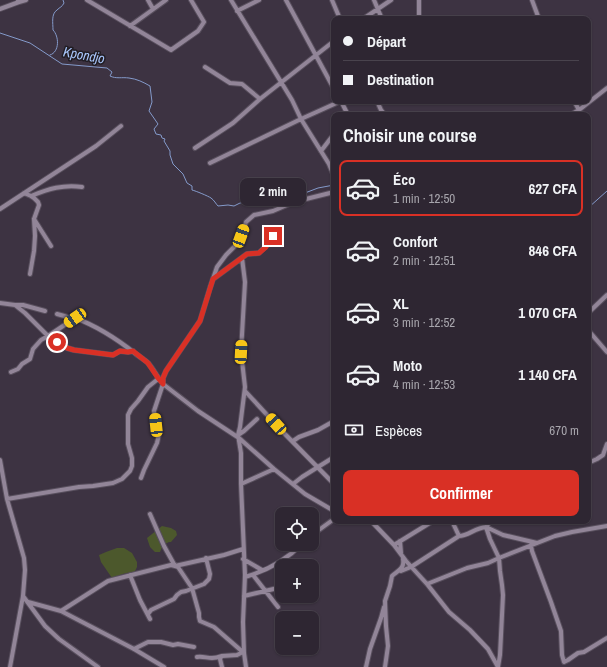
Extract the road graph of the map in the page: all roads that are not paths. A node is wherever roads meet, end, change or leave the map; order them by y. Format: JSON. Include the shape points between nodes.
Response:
{"nodes":[{"id":1,"x":26,"y":0,"type":"edge"},
{"id":2,"x":87,"y":0,"type":"edge"},
{"id":3,"x":148,"y":0,"type":"edge"},
{"id":4,"x":166,"y":0,"type":"edge"},
{"id":5,"x":191,"y":0,"type":"edge"},
{"id":6,"x":231,"y":0,"type":"edge"},
{"id":7,"x":258,"y":0,"type":"edge"},
{"id":8,"x":286,"y":0,"type":"edge"},
{"id":9,"x":332,"y":0,"type":"edge"},
{"id":10,"x":374,"y":0,"type":"edge"},
{"id":11,"x":391,"y":0,"type":"edge"},
{"id":12,"x":418,"y":0,"type":"edge"},
{"id":13,"x":532,"y":0,"type":"edge"},
{"id":14,"x":19,"y":1,"type":"edge"},
{"id":15,"x":0,"y":9,"type":"edge"},
{"id":16,"x":153,"y":9,"type":"junction"},
{"id":17,"x":378,"y":9,"type":"junction"},
{"id":18,"x":237,"y":11,"type":"junction"},
{"id":19,"x":339,"y":16,"type":"edge"},
{"id":20,"x":368,"y":16,"type":"edge"},
{"id":21,"x":381,"y":16,"type":"edge"},
{"id":22,"x":419,"y":16,"type":"edge"},
{"id":23,"x":539,"y":16,"type":"edge"},
{"id":24,"x":130,"y":26,"type":"junction"},
{"id":25,"x":331,"y":43,"type":"edge"},
{"id":26,"x":316,"y":55,"type":"junction"},
{"id":27,"x":205,"y":67,"type":"dead end"},
{"id":28,"x":282,"y":83,"type":"junction"},
{"id":29,"x":331,"y":83,"type":"edge"},
{"id":30,"x":607,"y":88,"type":"edge"},
{"id":31,"x":260,"y":99,"type":"junction"},
{"id":32,"x":591,"y":101,"type":"edge"},
{"id":33,"x":334,"y":104,"type":"edge"},
{"id":34,"x":576,"y":104,"type":"edge"},
{"id":35,"x":587,"y":104,"type":"edge"},
{"id":36,"x":579,"y":110,"type":"junction"},
{"id":37,"x":575,"y":112,"type":"edge"},
{"id":38,"x":301,"y":119,"type":"junction"},
{"id":39,"x":121,"y":126,"type":"dead end"},
{"id":40,"x":331,"y":138,"type":"edge"},
{"id":41,"x":195,"y":148,"type":"dead end"},
{"id":42,"x":321,"y":151,"type":"junction"},
{"id":43,"x":210,"y":163,"type":"dead end"},
{"id":44,"x":331,"y":169,"type":"edge"},
{"id":45,"x":82,"y":187,"type":"dead end"},
{"id":46,"x":24,"y":193,"type":"junction"},
{"id":47,"x":331,"y":193,"type":"edge"},
{"id":48,"x":31,"y":196,"type":"junction"},
{"id":49,"x":0,"y":209,"type":"edge"},
{"id":50,"x":34,"y":219,"type":"junction"},
{"id":51,"x":273,"y":236,"type":"dead end"},
{"id":52,"x":51,"y":246,"type":"dead end"},
{"id":53,"x":242,"y":258,"type":"junction"},
{"id":54,"x":30,"y":274,"type":"dead end"},
{"id":55,"x":213,"y":279,"type":"junction"},
{"id":56,"x":607,"y":294,"type":"edge"},
{"id":57,"x":0,"y":303,"type":"edge"},
{"id":58,"x":15,"y":305,"type":"junction"},
{"id":59,"x":591,"y":310,"type":"edge"},
{"id":60,"x":45,"y":311,"type":"dead end"},
{"id":61,"x":57,"y":314,"type":"dead end"},
{"id":62,"x":75,"y":318,"type":"junction"},
{"id":63,"x":591,"y":333,"type":"edge"},
{"id":64,"x":48,"y":336,"type":"junction"},
{"id":65,"x":133,"y":351,"type":"junction"},
{"id":66,"x":607,"y":352,"type":"edge"},
{"id":67,"x":11,"y":372,"type":"dead end"},
{"id":68,"x":158,"y":378,"type":"junction"},
{"id":69,"x":163,"y":384,"type":"junction"},
{"id":70,"x":245,"y":391,"type":"junction"},
{"id":71,"x":257,"y":418,"type":"dead end"},
{"id":72,"x":331,"y":423,"type":"edge"},
{"id":73,"x":238,"y":436,"type":"junction"},
{"id":74,"x":293,"y":442,"type":"junction"},
{"id":75,"x":607,"y":444,"type":"edge"},
{"id":76,"x":331,"y":459,"type":"edge"},
{"id":77,"x":0,"y":460,"type":"edge"},
{"id":78,"x":591,"y":462,"type":"edge"},
{"id":79,"x":317,"y":467,"type":"junction"},
{"id":80,"x":274,"y":469,"type":"junction"},
{"id":81,"x":141,"y":478,"type":"dead end"},
{"id":82,"x":331,"y":481,"type":"edge"},
{"id":83,"x":241,"y":484,"type":"junction"},
{"id":84,"x":293,"y":484,"type":"junction"},
{"id":85,"x":7,"y":499,"type":"junction"},
{"id":86,"x":331,"y":509,"type":"edge"},
{"id":87,"x":150,"y":514,"type":"dead end"},
{"id":88,"x":331,"y":521,"type":"edge"},
{"id":89,"x":375,"y":524,"type":"edge"},
{"id":90,"x":428,"y":524,"type":"edge"},
{"id":91,"x":453,"y":524,"type":"edge"},
{"id":92,"x":488,"y":524,"type":"edge"},
{"id":93,"x":607,"y":526,"type":"edge"},
{"id":94,"x":486,"y":527,"type":"junction"},
{"id":95,"x":319,"y":530,"type":"edge"},
{"id":96,"x":459,"y":536,"type":"junction"},
{"id":97,"x":400,"y":542,"type":"junction"},
{"id":98,"x":537,"y":543,"type":"junction"},
{"id":99,"x":394,"y":545,"type":"junction"},
{"id":100,"x":531,"y":545,"type":"junction"},
{"id":101,"x":243,"y":549,"type":"junction"},
{"id":102,"x":294,"y":551,"type":"edge"},
{"id":103,"x":401,"y":554,"type":"junction"},
{"id":104,"x":206,"y":558,"type":"junction"},
{"id":105,"x":499,"y":558,"type":"junction"},
{"id":106,"x":244,"y":559,"type":"junction"},
{"id":107,"x":175,"y":566,"type":"junction"},
{"id":108,"x":411,"y":567,"type":"junction"},
{"id":109,"x":262,"y":570,"type":"junction"},
{"id":110,"x":395,"y":573,"type":"junction"},
{"id":111,"x":130,"y":575,"type":"junction"},
{"id":112,"x":253,"y":575,"type":"junction"},
{"id":113,"x":245,"y":577,"type":"junction"},
{"id":114,"x":427,"y":584,"type":"junction"},
{"id":115,"x":192,"y":588,"type":"junction"},
{"id":116,"x":275,"y":589,"type":"edge"},
{"id":117,"x":266,"y":591,"type":"junction"},
{"id":118,"x":23,"y":596,"type":"junction"},
{"id":119,"x":244,"y":596,"type":"junction"},
{"id":120,"x":385,"y":601,"type":"junction"},
{"id":121,"x":28,"y":602,"type":"junction"},
{"id":122,"x":278,"y":607,"type":"dead end"},
{"id":123,"x":61,"y":611,"type":"junction"},
{"id":124,"x":148,"y":614,"type":"junction"},
{"id":125,"x":150,"y":618,"type":"dead end"},
{"id":126,"x":607,"y":638,"type":"edge"},
{"id":127,"x":194,"y":647,"type":"dead end"},
{"id":128,"x":134,"y":649,"type":"junction"},
{"id":129,"x":243,"y":652,"type":"junction"},
{"id":130,"x":197,"y":657,"type":"dead end"},
{"id":131,"x":221,"y":657,"type":"junction"},
{"id":132,"x":10,"y":667,"type":"edge"},
{"id":133,"x":98,"y":667,"type":"edge"},
{"id":134,"x":164,"y":667,"type":"edge"},
{"id":135,"x":222,"y":667,"type":"edge"},
{"id":136,"x":247,"y":667,"type":"edge"},
{"id":137,"x":366,"y":667,"type":"edge"},
{"id":138,"x":385,"y":667,"type":"edge"},
{"id":139,"x":498,"y":667,"type":"edge"}],
"edges":[{"from":1,"to":14,"type":"street"},
{"from":2,"to":24,"type":"street"},
{"from":3,"to":16,"type":"street"},
{"from":4,"to":16,"type":"street"},
{"from":5,"to":24,"type":"street","via":[[204,22],[198,31],[171,50]]},
{"from":6,"to":18,"type":"street"},
{"from":7,"to":18,"type":"street"},
{"from":8,"to":26,"type":"street"},
{"from":9,"to":19,"type":"street"},
{"from":10,"to":17,"type":"street"},
{"from":11,"to":17,"type":"street"},
{"from":12,"to":22,"type":"street"},
{"from":13,"to":23,"type":"street"},
{"from":14,"to":15,"type":"street"},
{"from":16,"to":24,"type":"street"},
{"from":17,"to":20,"type":"street"},
{"from":17,"to":21,"type":"street"},
{"from":18,"to":28,"type":"street"},
{"from":25,"to":26,"type":"street"},
{"from":26,"to":28,"type":"street"},
{"from":26,"to":29,"type":"street"},
{"from":27,"to":31,"type":"street","via":[[230,83],[242,84]]},
{"from":28,"to":31,"type":"street"},
{"from":28,"to":38,"type":"street"},
{"from":30,"to":32,"type":"street"},
{"from":31,"to":41,"type":"street","via":[[233,123]]},
{"from":33,"to":38,"type":"street"},
{"from":34,"to":36,"type":"street"},
{"from":35,"to":36,"type":"street"},
{"from":36,"to":37,"type":"street"},
{"from":38,"to":42,"type":"street"},
{"from":38,"to":43,"type":"street"},
{"from":39,"to":46,"type":"street","via":[[96,146]]},
{"from":40,"to":42,"type":"street"},
{"from":42,"to":44,"type":"street"},
{"from":45,"to":48,"type":"street","via":[[54,187]]},
{"from":46,"to":48,"type":"street"},
{"from":46,"to":49,"type":"street"},
{"from":47,"to":55,"type":"street","via":[[254,215],[246,222],[240,240],[217,267]]},
{"from":48,"to":50,"type":"street","via":[[39,205]]},
{"from":50,"to":52,"type":"street"},
{"from":50,"to":54,"type":"street","via":[[35,236]]},
{"from":51,"to":53,"type":"street","via":[[259,253],[247,254]]},
{"from":53,"to":55,"type":"street"},
{"from":53,"to":70,"type":"street","via":[[245,282],[241,352]]},
{"from":55,"to":69,"type":"street","via":[[200,321],[166,371]]},
{"from":56,"to":59,"type":"street"},
{"from":57,"to":58,"type":"street"},
{"from":58,"to":60,"type":"street"},
{"from":58,"to":64,"type":"street"},
{"from":61,"to":62,"type":"street"},
{"from":62,"to":64,"type":"street"},
{"from":62,"to":65,"type":"street","via":[[98,328]]},
{"from":63,"to":66,"type":"street"},
{"from":64,"to":65,"type":"street","via":[[74,350],[113,355],[120,351]]},
{"from":64,"to":67,"type":"street","via":[[33,349],[30,358]]},
{"from":65,"to":68,"type":"street","via":[[148,363]]},
{"from":68,"to":69,"type":"street"},
{"from":68,"to":85,"type":"street","via":[[148,387],[128,415],[128,444],[132,466],[122,479],[113,483]]},
{"from":69,"to":73,"type":"street","via":[[198,411]]},
{"from":69,"to":81,"type":"street","via":[[154,411],[157,442]]},
{"from":70,"to":73,"type":"street"},
{"from":70,"to":74,"type":"street"},
{"from":71,"to":73,"type":"street"},
{"from":72,"to":74,"type":"street"},
{"from":73,"to":80,"type":"street"},
{"from":73,"to":83,"type":"street"},
{"from":74,"to":79,"type":"street"},
{"from":75,"to":78,"type":"street","via":[[603,455]]},
{"from":76,"to":79,"type":"street"},
{"from":77,"to":85,"type":"street"},
{"from":79,"to":82,"type":"street"},
{"from":79,"to":84,"type":"street"},
{"from":80,"to":83,"type":"street"},
{"from":80,"to":84,"type":"street"},
{"from":83,"to":101,"type":"street"},
{"from":84,"to":86,"type":"street"},
{"from":85,"to":118,"type":"street","via":[[24,558]]},
{"from":87,"to":107,"type":"street"},
{"from":88,"to":95,"type":"street"},
{"from":89,"to":99,"type":"street"},
{"from":90,"to":97,"type":"street"},
{"from":91,"to":96,"type":"street"},
{"from":92,"to":94,"type":"street"},
{"from":93,"to":98,"type":"street","via":[[555,536]]},
{"from":94,"to":96,"type":"street"},
{"from":94,"to":98,"type":"street","via":[[503,535]]},
{"from":94,"to":105,"type":"street"},
{"from":96,"to":108,"type":"street"},
{"from":97,"to":99,"type":"street"},
{"from":97,"to":103,"type":"street"},
{"from":98,"to":100,"type":"street"},
{"from":99,"to":103,"type":"street"},
{"from":100,"to":105,"type":"street"},
{"from":100,"to":126,"type":"street","via":[[561,631],[564,662]]},
{"from":101,"to":104,"type":"street"},
{"from":101,"to":106,"type":"street"},
{"from":102,"to":109,"type":"street","via":[[282,561]]},
{"from":103,"to":108,"type":"street"},
{"from":103,"to":110,"type":"street","via":[[403,566]]},
{"from":104,"to":107,"type":"street"},
{"from":104,"to":115,"type":"street","via":[[210,574],[208,579],[204,584]]},
{"from":105,"to":114,"type":"street"},
{"from":105,"to":139,"type":"street","via":[[503,595]]},
{"from":106,"to":109,"type":"street"},
{"from":106,"to":113,"type":"street"},
{"from":107,"to":111,"type":"street"},
{"from":107,"to":115,"type":"street"},
{"from":108,"to":110,"type":"street"},
{"from":108,"to":114,"type":"street"},
{"from":109,"to":112,"type":"street"},
{"from":110,"to":120,"type":"street"},
{"from":111,"to":123,"type":"street","via":[[108,581]]},
{"from":111,"to":124,"type":"street"},
{"from":112,"to":113,"type":"street"},
{"from":112,"to":117,"type":"street"},
{"from":113,"to":119,"type":"street"},
{"from":114,"to":139,"type":"street","via":[[449,612],[488,649]]},
{"from":115,"to":124,"type":"street","via":[[150,610]]},
{"from":115,"to":129,"type":"street","via":[[200,621],[214,627]]},
{"from":116,"to":117,"type":"street"},
{"from":117,"to":119,"type":"street"},
{"from":117,"to":122,"type":"street"},
{"from":118,"to":121,"type":"street"},
{"from":118,"to":132,"type":"street"},
{"from":119,"to":129,"type":"street"},
{"from":120,"to":137,"type":"street"},
{"from":120,"to":138,"type":"street","via":[[388,646]]},
{"from":121,"to":123,"type":"street"},
{"from":121,"to":133,"type":"street","via":[[54,635]]},
{"from":123,"to":128,"type":"street"},
{"from":124,"to":125,"type":"street"},
{"from":127,"to":128,"type":"street","via":[[148,642]]},
{"from":128,"to":134,"type":"street"},
{"from":129,"to":131,"type":"street"},
{"from":129,"to":136,"type":"street"},
{"from":130,"to":131,"type":"street"},
{"from":131,"to":135,"type":"street"}]}
